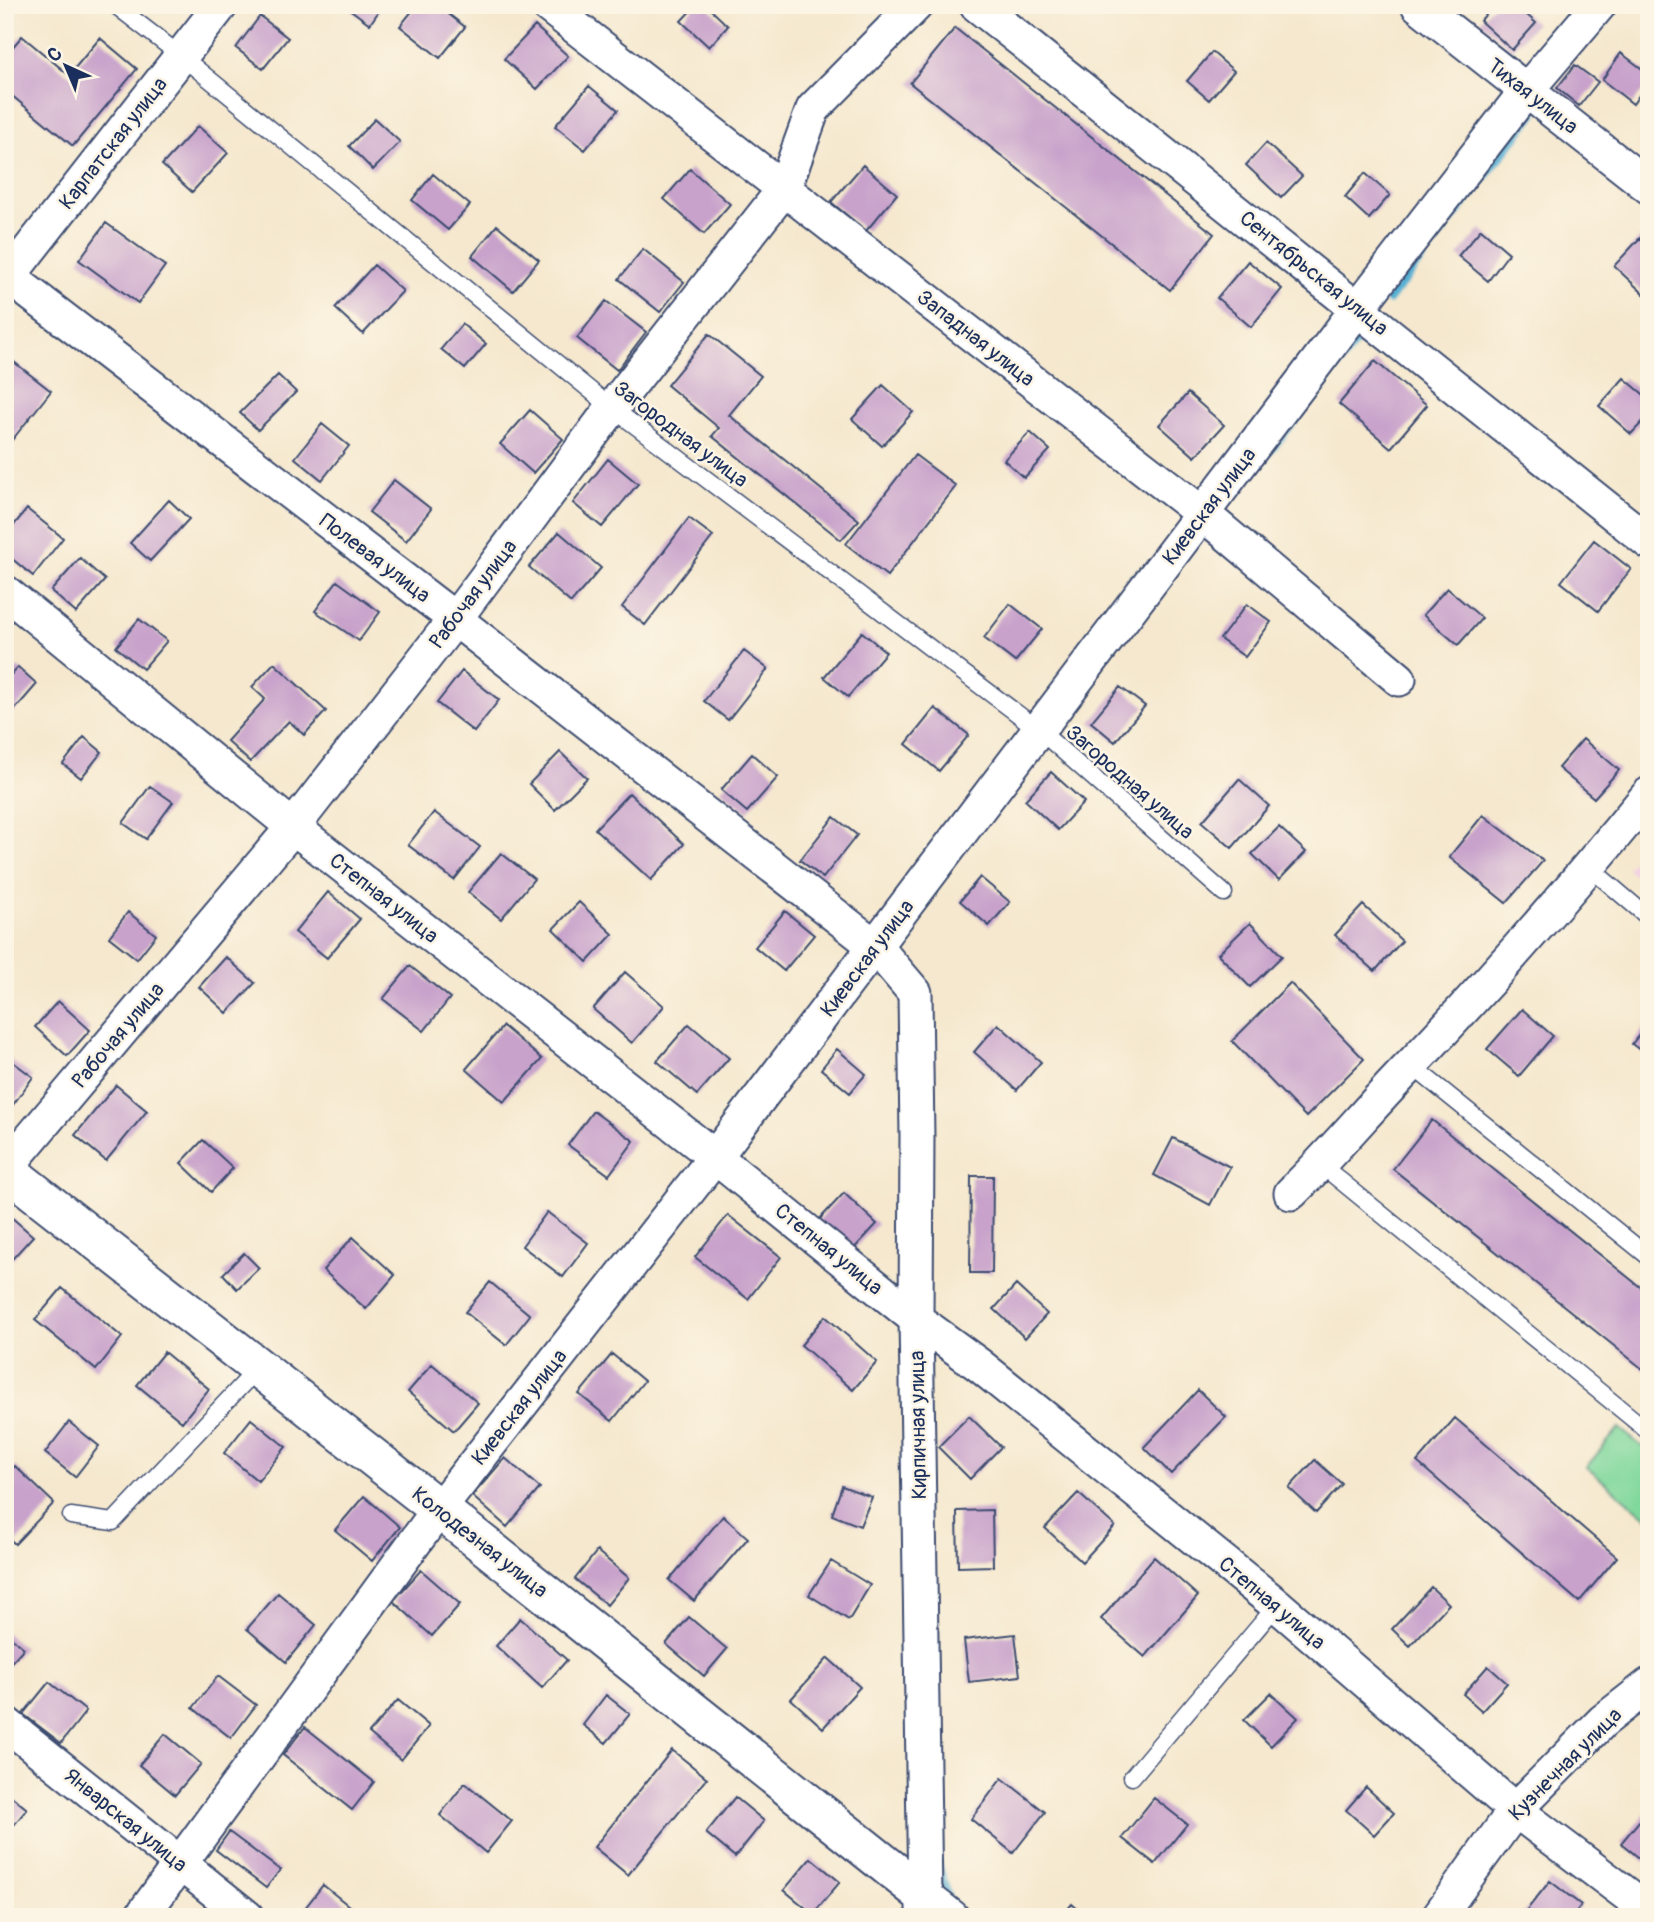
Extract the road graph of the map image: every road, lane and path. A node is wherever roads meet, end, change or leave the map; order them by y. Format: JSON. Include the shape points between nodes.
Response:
{"nodes":[{"id":1,"x":115,"y":5,"type":"edge"},
{"id":2,"x":220,"y":5,"type":"edge"},
{"id":3,"x":547,"y":5,"type":"edge"},
{"id":4,"x":916,"y":5,"type":"edge"},
{"id":5,"x":977,"y":5,"type":"edge"},
{"id":6,"x":1418,"y":5,"type":"edge"},
{"id":7,"x":1599,"y":5,"type":"edge"},
{"id":8,"x":180,"y":56,"type":"junction"},
{"id":9,"x":1526,"y":91,"type":"junction"},
{"id":10,"x":1649,"y":187,"type":"edge"},
{"id":11,"x":784,"y":189,"type":"junction"},
{"id":12,"x":6,"y":277,"type":"edge"},
{"id":13,"x":1359,"y":308,"type":"junction"},
{"id":14,"x":612,"y":408,"type":"junction"},
{"id":15,"x":1203,"y":514,"type":"junction"},
{"id":16,"x":1649,"y":542,"type":"edge"},
{"id":17,"x":5,"y":592,"type":"edge"},
{"id":18,"x":455,"y":619,"type":"junction"},
{"id":19,"x":1399,"y":679,"type":"dead end"},
{"id":20,"x":1040,"y":730,"type":"junction"},
{"id":21,"x":1649,"y":794,"type":"edge"},
{"id":22,"x":293,"y":827,"type":"junction"},
{"id":23,"x":1589,"y":867,"type":"junction"},
{"id":24,"x":1224,"y":893,"type":"dead end"},
{"id":25,"x":1649,"y":918,"type":"edge"},
{"id":26,"x":876,"y":947,"type":"junction"},
{"id":27,"x":1411,"y":1065,"type":"junction"},
{"id":28,"x":715,"y":1157,"type":"junction"},
{"id":29,"x":1320,"y":1164,"type":"junction"},
{"id":30,"x":5,"y":1169,"type":"edge"},
{"id":31,"x":1291,"y":1193,"type":"dead end"},
{"id":32,"x":1649,"y":1258,"type":"edge"},
{"id":33,"x":916,"y":1319,"type":"junction"},
{"id":34,"x":258,"y":1368,"type":"junction"},
{"id":35,"x":1649,"y":1432,"type":"edge"},
{"id":36,"x":439,"y":1509,"type":"junction"},
{"id":37,"x":71,"y":1516,"type":"dead end"},
{"id":38,"x":1278,"y":1605,"type":"junction"},
{"id":39,"x":1649,"y":1685,"type":"edge"},
{"id":40,"x":5,"y":1723,"type":"edge"},
{"id":41,"x":1132,"y":1777,"type":"dead end"},
{"id":42,"x":1515,"y":1810,"type":"junction"},
{"id":43,"x":181,"y":1864,"type":"junction"},
{"id":44,"x":934,"y":1910,"type":"edge"},
{"id":45,"x":1649,"y":1911,"type":"edge"},
{"id":46,"x":141,"y":1917,"type":"edge"},
{"id":47,"x":247,"y":1917,"type":"edge"},
{"id":48,"x":1438,"y":1917,"type":"edge"}],
"edges":[{"from":1,"to":8,"type":"lane","name":"Загородная улица"},
{"from":2,"to":8,"type":"street","name":"Карпатская улица"},
{"from":3,"to":11,"type":"street","name":"Западная улица"},
{"from":4,"to":11,"type":"street","name":"Рабочая улица","via":[[813,109]]},
{"from":5,"to":13,"type":"street","name":"Сентябрьская улица"},
{"from":6,"to":9,"type":"street","name":"Тихая улица"},
{"from":7,"to":9,"type":"street","name":"Киевская улица"},
{"from":8,"to":12,"type":"street","name":"Карпатская улица"},
{"from":8,"to":14,"type":"lane","name":"Загородная улица"},
{"from":9,"to":10,"type":"street","name":"Тихая улица"},
{"from":9,"to":13,"type":"street","name":"Киевская улица"},
{"from":11,"to":14,"type":"street","name":"Рабочая улица"},
{"from":11,"to":15,"type":"street","name":"Западная улица"},
{"from":12,"to":18,"type":"street","name":"Полевая улица"},
{"from":13,"to":15,"type":"street","name":"Киевская улица"},
{"from":13,"to":16,"type":"street","name":"Сентябрьская улица"},
{"from":14,"to":18,"type":"street","name":"Рабочая улица"},
{"from":14,"to":20,"type":"lane","name":"Загородная улица"},
{"from":15,"to":19,"type":"street","name":"Западная улица"},
{"from":15,"to":20,"type":"street","name":"Киевская улица"},
{"from":17,"to":22,"type":"street","name":"Степная улица"},
{"from":18,"to":22,"type":"street","name":"Рабочая улица"},
{"from":18,"to":26,"type":"street","name":"Полевая улица"},
{"from":20,"to":24,"type":"lane","name":"Загородная улица"},
{"from":20,"to":26,"type":"street","name":"Киевская улица"},
{"from":21,"to":23,"type":"street"},
{"from":22,"to":28,"type":"street","name":"Степная улица"},
{"from":22,"to":30,"type":"street","name":"Рабочая улица"},
{"from":23,"to":25,"type":"lane"},
{"from":23,"to":27,"type":"street"},
{"from":26,"to":28,"type":"street","name":"Киевская улица"},
{"from":26,"to":33,"type":"street","name":"Кирпичная улица","via":[[915,993]]},
{"from":27,"to":29,"type":"street"},
{"from":27,"to":32,"type":"lane"},
{"from":28,"to":33,"type":"street","name":"Степная улица"},
{"from":28,"to":36,"type":"street","name":"Киевская улица"},
{"from":29,"to":31,"type":"street"},
{"from":29,"to":35,"type":"lane"},
{"from":30,"to":34,"type":"street","name":"Колодезная улица"},
{"from":33,"to":38,"type":"street","name":"Степная улица"},
{"from":33,"to":44,"type":"street","name":"Кирпичная улица"},
{"from":34,"to":36,"type":"street","name":"Колодезная улица"},
{"from":34,"to":37,"type":"lane","via":[[113,1522]]},
{"from":36,"to":43,"type":"street","name":"Киевская улица"},
{"from":36,"to":44,"type":"street","name":"Колодезная улица"},
{"from":38,"to":41,"type":"lane"},
{"from":38,"to":42,"type":"street","name":"Степная улица"},
{"from":39,"to":42,"type":"street","name":"Кузнечная улица","via":[[1603,1721]]},
{"from":40,"to":43,"type":"street","name":"Январская улица"},
{"from":42,"to":45,"type":"street","name":"Степная улица"},
{"from":42,"to":48,"type":"street","name":"Кузнечная улица"},
{"from":43,"to":46,"type":"street","name":"Киевская улица"},
{"from":43,"to":47,"type":"street","name":"Январская улица"}]}
